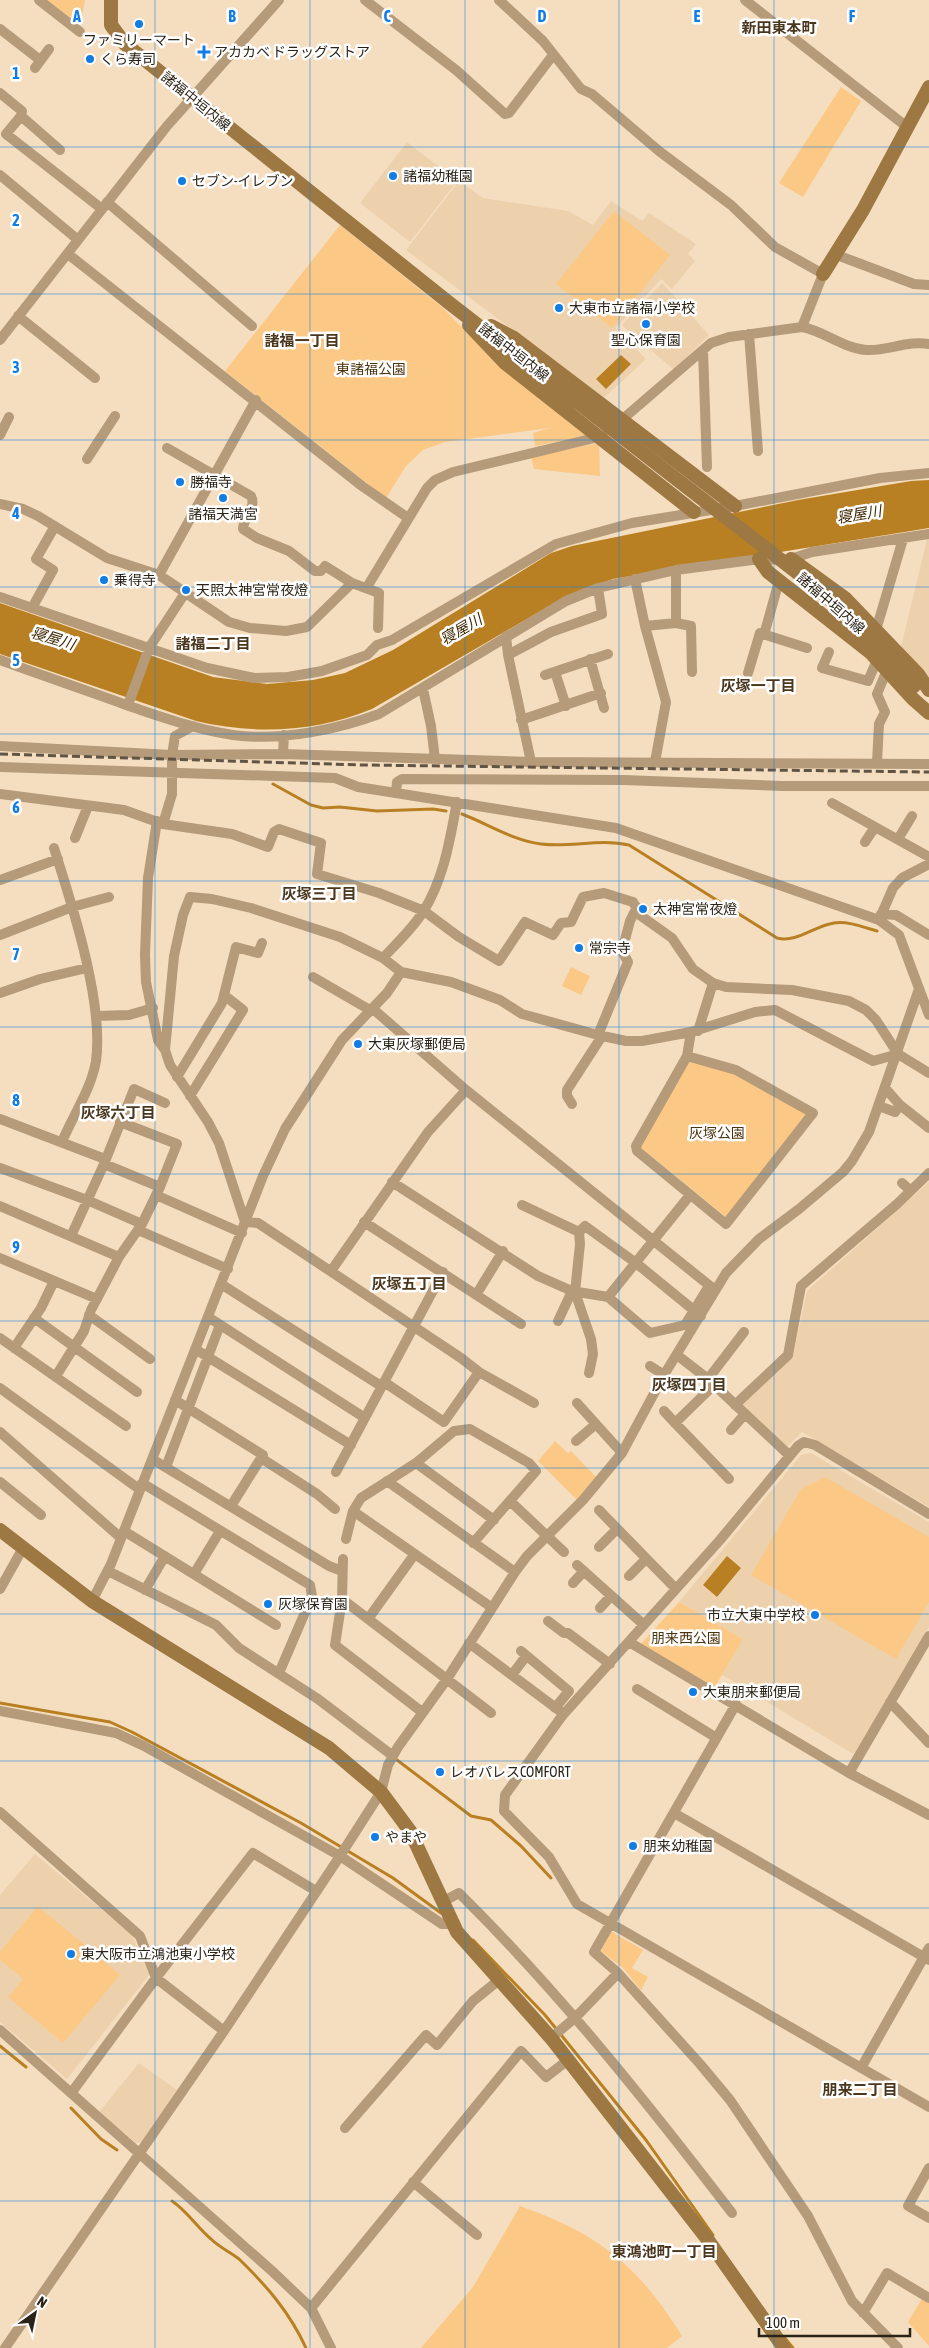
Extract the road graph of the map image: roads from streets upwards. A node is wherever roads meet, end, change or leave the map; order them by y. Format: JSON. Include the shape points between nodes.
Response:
{"nodes":[{"id":1,"x":39,"y":0,"type":"edge"},
{"id":2,"x":111,"y":0,"type":"edge"},
{"id":3,"x":279,"y":0,"type":"edge"},
{"id":4,"x":365,"y":0,"type":"edge"},
{"id":5,"x":499,"y":0,"type":"edge"},
{"id":6,"x":745,"y":0,"type":"edge"},
{"id":7,"x":0,"y":29,"type":"edge"},
{"id":8,"x":80,"y":32,"type":"dead end"},
{"id":9,"x":49,"y":49,"type":"dead end"},
{"id":10,"x":553,"y":55,"type":"junction"},
{"id":11,"x":929,"y":87,"type":"edge"},
{"id":12,"x":0,"y":93,"type":"edge"},
{"id":13,"x":192,"y":98,"type":"junction"},
{"id":14,"x":21,"y":116,"type":"junction"},
{"id":15,"x":907,"y":127,"type":"junction"},
{"id":16,"x":3,"y":137,"type":"edge"},
{"id":17,"x":60,"y":150,"type":"dead end"},
{"id":18,"x":0,"y":176,"type":"edge"},
{"id":19,"x":105,"y":206,"type":"junction"},
{"id":20,"x":77,"y":240,"type":"junction"},
{"id":21,"x":68,"y":254,"type":"junction"},
{"id":22,"x":837,"y":255,"type":"junction"},
{"id":23,"x":823,"y":274,"type":"junction"},
{"id":24,"x":929,"y":284,"type":"edge"},
{"id":25,"x":448,"y":302,"type":"junction"},
{"id":26,"x":18,"y":316,"type":"junction"},
{"id":27,"x":252,"y":326,"type":"dead end"},
{"id":28,"x":802,"y":327,"type":"junction"},
{"id":29,"x":749,"y":334,"type":"junction"},
{"id":30,"x":0,"y":340,"type":"edge"},
{"id":31,"x":929,"y":344,"type":"edge"},
{"id":32,"x":703,"y":350,"type":"junction"},
{"id":33,"x":95,"y":378,"type":"dead end"},
{"id":34,"x":256,"y":400,"type":"junction"},
{"id":35,"x":115,"y":414,"type":"dead end"},
{"id":36,"x":8,"y":417,"type":"dead end"},
{"id":37,"x":621,"y":421,"type":"junction"},
{"id":38,"x":0,"y":435,"type":"edge"},
{"id":39,"x":600,"y":439,"type":"junction"},
{"id":40,"x":167,"y":448,"type":"dead end"},
{"id":41,"x":758,"y":451,"type":"dead end"},
{"id":42,"x":87,"y":459,"type":"dead end"},
{"id":43,"x":707,"y":467,"type":"dead end"},
{"id":44,"x":929,"y":473,"type":"edge"},
{"id":45,"x":216,"y":476,"type":"junction"},
{"id":46,"x":0,"y":504,"type":"edge"},
{"id":47,"x":735,"y":506,"type":"junction"},
{"id":48,"x":694,"y":512,"type":"junction"},
{"id":49,"x":408,"y":518,"type":"junction"},
{"id":50,"x":55,"y":526,"type":"junction"},
{"id":51,"x":929,"y":534,"type":"edge"},
{"id":52,"x":903,"y":539,"type":"junction"},
{"id":53,"x":759,"y":559,"type":"junction"},
{"id":54,"x":792,"y":559,"type":"junction"},
{"id":55,"x":676,"y":570,"type":"junction"},
{"id":56,"x":159,"y":575,"type":"junction"},
{"id":57,"x":635,"y":578,"type":"junction"},
{"id":58,"x":779,"y":581,"type":"junction"},
{"id":59,"x":352,"y":583,"type":"junction"},
{"id":60,"x":366,"y":587,"type":"junction"},
{"id":61,"x":598,"y":588,"type":"junction"},
{"id":62,"x":185,"y":593,"type":"junction"},
{"id":63,"x":0,"y":597,"type":"edge"},
{"id":64,"x":32,"y":608,"type":"junction"},
{"id":65,"x":676,"y":623,"type":"junction"},
{"id":66,"x":645,"y":626,"type":"junction"},
{"id":67,"x":378,"y":628,"type":"dead end"},
{"id":68,"x":876,"y":630,"type":"junction"},
{"id":69,"x":764,"y":634,"type":"junction"},
{"id":70,"x":506,"y":636,"type":"junction"},
{"id":71,"x":807,"y":648,"type":"dead end"},
{"id":72,"x":148,"y":650,"type":"junction"},
{"id":73,"x":829,"y":652,"type":"dead end"},
{"id":74,"x":608,"y":654,"type":"dead end"},
{"id":75,"x":508,"y":655,"type":"junction"},
{"id":76,"x":590,"y":659,"type":"junction"},
{"id":77,"x":0,"y":660,"type":"edge"},
{"id":78,"x":882,"y":665,"type":"junction"},
{"id":79,"x":555,"y":672,"type":"junction"},
{"id":80,"x":692,"y":672,"type":"dead end"},
{"id":81,"x":748,"y":673,"type":"dead end"},
{"id":82,"x":544,"y":675,"type":"dead end"},
{"id":83,"x":423,"y":689,"type":"junction"},
{"id":84,"x":929,"y":690,"type":"edge"},
{"id":85,"x":601,"y":693,"type":"junction"},
{"id":86,"x":929,"y":703,"type":"edge"},
{"id":87,"x":129,"y":704,"type":"junction"},
{"id":88,"x":566,"y":706,"type":"junction"},
{"id":89,"x":604,"y":708,"type":"dead end"},
{"id":90,"x":929,"y":713,"type":"edge"},
{"id":91,"x":521,"y":720,"type":"junction"},
{"id":92,"x":193,"y":726,"type":"junction"},
{"id":93,"x":284,"y":735,"type":"junction"},
{"id":94,"x":0,"y":746,"type":"edge"},
{"id":95,"x":283,"y":754,"type":"junction"},
{"id":96,"x":172,"y":756,"type":"junction"},
{"id":97,"x":434,"y":759,"type":"junction"},
{"id":98,"x":531,"y":762,"type":"junction"},
{"id":99,"x":655,"y":762,"type":"junction"},
{"id":100,"x":877,"y":762,"type":"junction"},
{"id":101,"x":929,"y":764,"type":"edge"},
{"id":102,"x":0,"y":767,"type":"edge"},
{"id":103,"x":172,"y":774,"type":"junction"},
{"id":104,"x":929,"y":786,"type":"edge"},
{"id":105,"x":396,"y":793,"type":"junction"},
{"id":106,"x":0,"y":794,"type":"edge"},
{"id":107,"x":457,"y":802,"type":"junction"},
{"id":108,"x":832,"y":803,"type":"dead end"},
{"id":109,"x":88,"y":806,"type":"junction"},
{"id":110,"x":912,"y":816,"type":"dead end"},
{"id":111,"x":160,"y":822,"type":"junction"},
{"id":112,"x":875,"y":827,"type":"junction"},
{"id":113,"x":75,"y":838,"type":"dead end"},
{"id":114,"x":898,"y":839,"type":"junction"},
{"id":115,"x":866,"y":842,"type":"dead end"},
{"id":116,"x":54,"y":848,"type":"dead end"},
{"id":117,"x":58,"y":859,"type":"junction"},
{"id":118,"x":928,"y":863,"type":"edge"},
{"id":119,"x":0,"y":880,"type":"edge"},
{"id":120,"x":213,"y":888,"type":"dead end"},
{"id":121,"x":109,"y":897,"type":"dead end"},
{"id":122,"x":212,"y":899,"type":"junction"},
{"id":123,"x":72,"y":907,"type":"junction"},
{"id":124,"x":637,"y":907,"type":"junction"},
{"id":125,"x":424,"y":910,"type":"junction"},
{"id":126,"x":880,"y":917,"type":"junction"},
{"id":127,"x":0,"y":935,"type":"edge"},
{"id":128,"x":929,"y":935,"type":"edge"},
{"id":129,"x":262,"y":943,"type":"dead end"},
{"id":130,"x":383,"y":958,"type":"junction"},
{"id":131,"x":87,"y":968,"type":"junction"},
{"id":132,"x":402,"y":972,"type":"junction"},
{"id":133,"x":314,"y":977,"type":"dead end"},
{"id":134,"x":713,"y":983,"type":"junction"},
{"id":135,"x":919,"y":989,"type":"junction"},
{"id":136,"x":0,"y":994,"type":"edge"},
{"id":137,"x":224,"y":995,"type":"junction"},
{"id":138,"x":153,"y":1008,"type":"junction"},
{"id":139,"x":371,"y":1009,"type":"junction"},
{"id":140,"x":929,"y":1015,"type":"edge"},
{"id":141,"x":96,"y":1016,"type":"junction"},
{"id":142,"x":694,"y":1031,"type":"junction"},
{"id":143,"x":600,"y":1036,"type":"junction"},
{"id":144,"x":165,"y":1050,"type":"junction"},
{"id":145,"x":898,"y":1054,"type":"junction"},
{"id":146,"x":687,"y":1056,"type":"junction"},
{"id":147,"x":929,"y":1073,"type":"edge"},
{"id":148,"x":177,"y":1077,"type":"junction"},
{"id":149,"x":885,"y":1088,"type":"junction"},
{"id":150,"x":466,"y":1090,"type":"junction"},
{"id":151,"x":190,"y":1096,"type":"junction"},
{"id":152,"x":165,"y":1103,"type":"dead end"},
{"id":153,"x":572,"y":1104,"type":"dead end"},
{"id":154,"x":900,"y":1105,"type":"junction"},
{"id":155,"x":879,"y":1106,"type":"junction"},
{"id":156,"x":0,"y":1119,"type":"edge"},
{"id":157,"x":120,"y":1122,"type":"junction"},
{"id":158,"x":929,"y":1128,"type":"edge"},
{"id":159,"x":62,"y":1142,"type":"junction"},
{"id":160,"x":104,"y":1161,"type":"junction"},
{"id":161,"x":0,"y":1168,"type":"edge"},
{"id":162,"x":929,"y":1174,"type":"edge"},
{"id":163,"x":392,"y":1182,"type":"junction"},
{"id":164,"x":158,"y":1191,"type":"junction"},
{"id":165,"x":690,"y":1195,"type":"junction"},
{"id":166,"x":88,"y":1200,"type":"junction"},
{"id":167,"x":522,"y":1205,"type":"dead end"},
{"id":168,"x":0,"y":1206,"type":"edge"},
{"id":169,"x":245,"y":1222,"type":"junction"},
{"id":170,"x":364,"y":1222,"type":"junction"},
{"id":171,"x":140,"y":1227,"type":"junction"},
{"id":172,"x":579,"y":1232,"type":"junction"},
{"id":173,"x":242,"y":1233,"type":"junction"},
{"id":174,"x":70,"y":1236,"type":"junction"},
{"id":175,"x":653,"y":1242,"type":"junction"},
{"id":176,"x":503,"y":1251,"type":"junction"},
{"id":177,"x":119,"y":1257,"type":"junction"},
{"id":178,"x":0,"y":1258,"type":"edge"},
{"id":179,"x":636,"y":1263,"type":"junction"},
{"id":180,"x":228,"y":1269,"type":"junction"},
{"id":181,"x":331,"y":1271,"type":"junction"},
{"id":182,"x":443,"y":1272,"type":"junction"},
{"id":183,"x":54,"y":1281,"type":"junction"},
{"id":184,"x":221,"y":1284,"type":"junction"},
{"id":185,"x":712,"y":1288,"type":"junction"},
{"id":186,"x":573,"y":1291,"type":"junction"},
{"id":187,"x":476,"y":1294,"type":"junction"},
{"id":188,"x":608,"y":1297,"type":"junction"},
{"id":189,"x":97,"y":1299,"type":"junction"},
{"id":190,"x":698,"y":1314,"type":"junction"},
{"id":191,"x":90,"y":1315,"type":"junction"},
{"id":192,"x":208,"y":1317,"type":"junction"},
{"id":193,"x":34,"y":1318,"type":"junction"},
{"id":194,"x":558,"y":1321,"type":"dead end"},
{"id":195,"x":220,"y":1324,"type":"junction"},
{"id":196,"x":522,"y":1324,"type":"dead end"},
{"id":197,"x":413,"y":1326,"type":"junction"},
{"id":198,"x":744,"y":1332,"type":"dead end"},
{"id":199,"x":0,"y":1338,"type":"edge"},
{"id":200,"x":74,"y":1347,"type":"junction"},
{"id":201,"x":14,"y":1348,"type":"junction"},
{"id":202,"x":195,"y":1349,"type":"junction"},
{"id":203,"x":677,"y":1355,"type":"junction"},
{"id":204,"x":207,"y":1356,"type":"junction"},
{"id":205,"x":150,"y":1359,"type":"dead end"},
{"id":206,"x":650,"y":1366,"type":"dead end"},
{"id":207,"x":479,"y":1372,"type":"junction"},
{"id":208,"x":588,"y":1373,"type":"dead end"},
{"id":209,"x":56,"y":1376,"type":"junction"},
{"id":210,"x":664,"y":1376,"type":"junction"},
{"id":211,"x":711,"y":1382,"type":"junction"},
{"id":212,"x":382,"y":1384,"type":"junction"},
{"id":213,"x":0,"y":1388,"type":"edge"},
{"id":214,"x":137,"y":1392,"type":"dead end"},
{"id":215,"x":175,"y":1400,"type":"junction"},
{"id":216,"x":534,"y":1403,"type":"dead end"},
{"id":217,"x":577,"y":1403,"type":"dead end"},
{"id":218,"x":735,"y":1405,"type":"junction"},
{"id":219,"x":188,"y":1408,"type":"junction"},
{"id":220,"x":664,"y":1411,"type":"dead end"},
{"id":221,"x":745,"y":1414,"type":"junction"},
{"id":222,"x":364,"y":1418,"type":"junction"},
{"id":223,"x":675,"y":1423,"type":"junction"},
{"id":224,"x":596,"y":1424,"type":"junction"},
{"id":225,"x":126,"y":1426,"type":"dead end"},
{"id":226,"x":731,"y":1430,"type":"dead end"},
{"id":227,"x":0,"y":1432,"type":"edge"},
{"id":228,"x":576,"y":1441,"type":"dead end"},
{"id":229,"x":351,"y":1445,"type":"junction"},
{"id":230,"x":622,"y":1452,"type":"junction"},
{"id":231,"x":790,"y":1456,"type":"junction"},
{"id":232,"x":261,"y":1458,"type":"junction"},
{"id":233,"x":152,"y":1459,"type":"junction"},
{"id":234,"x":416,"y":1463,"type":"junction"},
{"id":235,"x":166,"y":1467,"type":"junction"},
{"id":236,"x":336,"y":1472,"type":"dead end"},
{"id":237,"x":729,"y":1479,"type":"dead end"},
{"id":238,"x":386,"y":1481,"type":"junction"},
{"id":239,"x":0,"y":1482,"type":"edge"},
{"id":240,"x":140,"y":1486,"type":"junction"},
{"id":241,"x":511,"y":1502,"type":"junction"},
{"id":242,"x":231,"y":1506,"type":"junction"},
{"id":243,"x":335,"y":1509,"type":"dead end"},
{"id":244,"x":599,"y":1510,"type":"dead end"},
{"id":245,"x":353,"y":1511,"type":"junction"},
{"id":246,"x":929,"y":1514,"type":"edge"},
{"id":247,"x":41,"y":1515,"type":"dead end"},
{"id":248,"x":494,"y":1520,"type":"junction"},
{"id":249,"x":617,"y":1528,"type":"junction"},
{"id":250,"x":0,"y":1530,"type":"edge"},
{"id":251,"x":220,"y":1530,"type":"junction"},
{"id":252,"x":122,"y":1535,"type":"junction"},
{"id":253,"x":547,"y":1535,"type":"junction"},
{"id":254,"x":346,"y":1539,"type":"dead end"},
{"id":255,"x":472,"y":1543,"type":"junction"},
{"id":256,"x":598,"y":1547,"type":"dead end"},
{"id":257,"x":23,"y":1548,"type":"junction"},
{"id":258,"x":564,"y":1552,"type":"dead end"},
{"id":259,"x":414,"y":1555,"type":"junction"},
{"id":260,"x":165,"y":1556,"type":"junction"},
{"id":261,"x":343,"y":1559,"type":"dead end"},
{"id":262,"x":646,"y":1559,"type":"junction"},
{"id":263,"x":108,"y":1571,"type":"junction"},
{"id":264,"x":342,"y":1571,"type":"junction"},
{"id":265,"x":515,"y":1572,"type":"junction"},
{"id":266,"x":194,"y":1574,"type":"junction"},
{"id":267,"x":629,"y":1576,"type":"dead end"},
{"id":268,"x":573,"y":1583,"type":"dead end"},
{"id":269,"x":676,"y":1589,"type":"junction"},
{"id":270,"x":0,"y":1590,"type":"edge"},
{"id":271,"x":145,"y":1590,"type":"junction"},
{"id":272,"x":611,"y":1596,"type":"junction"},
{"id":273,"x":342,"y":1599,"type":"junction"},
{"id":274,"x":92,"y":1601,"type":"junction"},
{"id":275,"x":490,"y":1607,"type":"junction"},
{"id":276,"x":600,"y":1608,"type":"dead end"},
{"id":277,"x":368,"y":1619,"type":"junction"},
{"id":278,"x":548,"y":1621,"type":"dead end"},
{"id":279,"x":276,"y":1625,"type":"dead end"},
{"id":280,"x":644,"y":1625,"type":"junction"},
{"id":281,"x":929,"y":1636,"type":"edge"},
{"id":282,"x":628,"y":1642,"type":"junction"},
{"id":283,"x":469,"y":1643,"type":"junction"},
{"id":284,"x":610,"y":1664,"type":"junction"},
{"id":285,"x":279,"y":1672,"type":"junction"},
{"id":286,"x":512,"y":1675,"type":"junction"},
{"id":287,"x":447,"y":1679,"type":"junction"},
{"id":288,"x":637,"y":1689,"type":"dead end"},
{"id":289,"x":890,"y":1702,"type":"junction"},
{"id":290,"x":736,"y":1704,"type":"junction"},
{"id":291,"x":0,"y":1711,"type":"edge"},
{"id":292,"x":559,"y":1711,"type":"junction"},
{"id":293,"x":422,"y":1712,"type":"junction"},
{"id":294,"x":491,"y":1713,"type":"dead end"},
{"id":295,"x":715,"y":1737,"type":"junction"},
{"id":296,"x":929,"y":1743,"type":"edge"},
{"id":297,"x":393,"y":1756,"type":"junction"},
{"id":298,"x":850,"y":1773,"type":"junction"},
{"id":299,"x":381,"y":1792,"type":"junction"},
{"id":300,"x":0,"y":1812,"type":"edge"},
{"id":301,"x":674,"y":1813,"type":"junction"},
{"id":302,"x":929,"y":1816,"type":"edge"},
{"id":303,"x":341,"y":1855,"type":"junction"},
{"id":304,"x":316,"y":1891,"type":"junction"},
{"id":305,"x":444,"y":1901,"type":"junction"},
{"id":306,"x":454,"y":1924,"type":"junction"},
{"id":307,"x":611,"y":1925,"type":"junction"},
{"id":308,"x":927,"y":1955,"type":"edge"},
{"id":309,"x":618,"y":1973,"type":"junction"},
{"id":310,"x":156,"y":1978,"type":"junction"},
{"id":311,"x":499,"y":1980,"type":"junction"},
{"id":312,"x":576,"y":2017,"type":"junction"},
{"id":313,"x":0,"y":2030,"type":"edge"},
{"id":314,"x":224,"y":2031,"type":"junction"},
{"id":315,"x":552,"y":2037,"type":"junction"},
{"id":316,"x":568,"y":2060,"type":"junction"},
{"id":317,"x":862,"y":2068,"type":"junction"},
{"id":318,"x":72,"y":2092,"type":"junction"},
{"id":319,"x":929,"y":2107,"type":"edge"},
{"id":320,"x":345,"y":2128,"type":"dead end"},
{"id":321,"x":139,"y":2154,"type":"junction"},
{"id":322,"x":929,"y":2168,"type":"edge"},
{"id":323,"x":413,"y":2182,"type":"junction"},
{"id":324,"x":732,"y":2212,"type":"dead end"},
{"id":325,"x":929,"y":2218,"type":"edge"},
{"id":326,"x":477,"y":2235,"type":"dead end"},
{"id":327,"x":929,"y":2298,"type":"edge"},
{"id":328,"x":311,"y":2308,"type":"junction"},
{"id":329,"x":863,"y":2313,"type":"junction"},
{"id":330,"x":5,"y":2348,"type":"edge"},
{"id":331,"x":331,"y":2348,"type":"edge"},
{"id":332,"x":784,"y":2348,"type":"edge"},
{"id":333,"x":898,"y":2348,"type":"edge"}],
"edges":[{"from":1,"to":8,"type":"street"},
{"from":2,"to":13,"type":"street","name":"諸福中垣内線","via":[[110,19],[114,32]]},
{"from":3,"to":13,"type":"street"},
{"from":4,"to":10,"type":"street","via":[[456,70],[505,114]]},
{"from":5,"to":10,"type":"street","via":[[543,41]]},
{"from":6,"to":15,"type":"street"},
{"from":7,"to":9,"type":"street","via":[[37,64]]},
{"from":10,"to":23,"type":"street","via":[[582,89],[659,152],[731,204],[775,247]]},
{"from":11,"to":15,"type":"street"},
{"from":12,"to":14,"type":"street","via":[[22,111]]},
{"from":13,"to":19,"type":"street"},
{"from":13,"to":25,"type":"street","name":"諸福中垣内線"},
{"from":14,"to":16,"type":"street"},
{"from":14,"to":17,"type":"street"},
{"from":15,"to":22,"type":"street"},
{"from":16,"to":19,"type":"street"},
{"from":18,"to":20,"type":"street"},
{"from":19,"to":20,"type":"street"},
{"from":19,"to":27,"type":"street"},
{"from":20,"to":21,"type":"street"},
{"from":21,"to":26,"type":"street"},
{"from":21,"to":34,"type":"street"},
{"from":22,"to":23,"type":"street"},
{"from":22,"to":24,"type":"street","via":[[914,284]]},
{"from":23,"to":28,"type":"street"},
{"from":25,"to":37,"type":"street","via":[[514,338]]},
{"from":25,"to":39,"type":"street","via":[[505,363]]},
{"from":25,"to":86,"type":"street","name":"諸福中垣内線","bridge":true,"via":[[817,588],[854,621]]},
{"from":26,"to":30,"type":"street"},
{"from":26,"to":33,"type":"street"},
{"from":28,"to":29,"type":"street"},
{"from":28,"to":31,"type":"street","via":[[866,350]]},
{"from":29,"to":32,"type":"street","via":[[711,343]]},
{"from":29,"to":41,"type":"street"},
{"from":32,"to":37,"type":"street"},
{"from":32,"to":43,"type":"street"},
{"from":34,"to":45,"type":"street"},
{"from":34,"to":49,"type":"street","via":[[362,486]]},
{"from":35,"to":42,"type":"street"},
{"from":36,"to":38,"type":"street"},
{"from":37,"to":39,"type":"street"},
{"from":37,"to":47,"type":"street"},
{"from":39,"to":48,"type":"street"},
{"from":39,"to":49,"type":"street","via":[[444,476],[427,488]]},
{"from":40,"to":45,"type":"street"},
{"from":44,"to":47,"type":"street","via":[[880,478]]},
{"from":45,"to":56,"type":"street"},
{"from":45,"to":59,"type":"street","via":[[251,496],[253,505],[243,529],[289,551],[315,571],[321,571],[325,566]]},
{"from":46,"to":50,"type":"street","via":[[23,509]]},
{"from":47,"to":48,"type":"street"},
{"from":48,"to":72,"type":"street","via":[[632,523],[556,544],[392,640],[376,646],[368,655],[322,671],[254,678]]},
{"from":49,"to":60,"type":"street"},
{"from":50,"to":56,"type":"street","via":[[107,558]]},
{"from":50,"to":64,"type":"street","via":[[36,560],[53,570]]},
{"from":51,"to":52,"type":"street"},
{"from":52,"to":54,"type":"street","via":[[812,552]]},
{"from":52,"to":68,"type":"street"},
{"from":53,"to":54,"type":"street"},
{"from":53,"to":55,"type":"street"},
{"from":53,"to":58,"type":"street"},
{"from":54,"to":68,"type":"street","via":[[846,598]]},
{"from":55,"to":57,"type":"street"},
{"from":55,"to":65,"type":"street"},
{"from":56,"to":62,"type":"street"},
{"from":57,"to":61,"type":"street"},
{"from":57,"to":66,"type":"street"},
{"from":58,"to":69,"type":"street"},
{"from":58,"to":78,"type":"street"},
{"from":59,"to":60,"type":"street"},
{"from":59,"to":62,"type":"street","via":[[307,627],[286,631],[250,628],[229,622]]},
{"from":60,"to":67,"type":"street","via":[[379,593]]},
{"from":61,"to":70,"type":"street","via":[[566,601]]},
{"from":61,"to":75,"type":"street","via":[[602,614],[551,632]]},
{"from":62,"to":72,"type":"street"},
{"from":63,"to":64,"type":"street"},
{"from":64,"to":72,"type":"street"},
{"from":65,"to":66,"type":"street"},
{"from":65,"to":80,"type":"street","via":[[690,626]]},
{"from":66,"to":99,"type":"street","via":[[666,702]]},
{"from":68,"to":84,"type":"street"},
{"from":69,"to":71,"type":"street"},
{"from":69,"to":81,"type":"street","via":[[760,633]]},
{"from":70,"to":75,"type":"street"},
{"from":70,"to":83,"type":"street"},
{"from":72,"to":87,"type":"street"},
{"from":73,"to":78,"type":"street","via":[[822,668],[868,681]]},
{"from":74,"to":76,"type":"street"},
{"from":75,"to":91,"type":"street"},
{"from":76,"to":79,"type":"street"},
{"from":76,"to":85,"type":"street"},
{"from":77,"to":87,"type":"street"},
{"from":78,"to":90,"type":"street"},
{"from":78,"to":100,"type":"street","via":[[877,694],[885,712],[879,724]]},
{"from":79,"to":82,"type":"street"},
{"from":79,"to":88,"type":"street"},
{"from":83,"to":93,"type":"street","via":[[356,723]]},
{"from":83,"to":97,"type":"street"},
{"from":85,"to":88,"type":"street"},
{"from":85,"to":89,"type":"street"},
{"from":87,"to":92,"type":"street"},
{"from":88,"to":91,"type":"street"},
{"from":91,"to":98,"type":"street"},
{"from":92,"to":93,"type":"street","via":[[242,736]]},
{"from":92,"to":96,"type":"street","via":[[175,736]]},
{"from":93,"to":95,"type":"street"},
{"from":94,"to":96,"type":"street"},
{"from":95,"to":96,"type":"street"},
{"from":95,"to":97,"type":"street"},
{"from":96,"to":103,"type":"street"},
{"from":97,"to":98,"type":"street"},
{"from":98,"to":99,"type":"street"},
{"from":99,"to":100,"type":"street"},
{"from":100,"to":101,"type":"street"},
{"from":102,"to":103,"type":"street"},
{"from":103,"to":105,"type":"street","via":[[335,778],[358,787]]},
{"from":103,"to":111,"type":"street","via":[[172,794]]},
{"from":104,"to":105,"type":"street","via":[[402,779],[397,782]]},
{"from":105,"to":107,"type":"street"},
{"from":106,"to":109,"type":"street"},
{"from":107,"to":125,"type":"street","via":[[448,853]]},
{"from":107,"to":126,"type":"street","via":[[616,828]]},
{"from":108,"to":112,"type":"street"},
{"from":109,"to":111,"type":"street","via":[[124,810]]},
{"from":109,"to":113,"type":"street"},
{"from":110,"to":114,"type":"street"},
{"from":111,"to":125,"type":"street","via":[[232,834],[268,848],[274,832],[279,829],[321,843],[317,874]]},
{"from":111,"to":138,"type":"street","via":[[148,878],[144,930],[146,982]]},
{"from":112,"to":114,"type":"street"},
{"from":112,"to":115,"type":"street"},
{"from":114,"to":118,"type":"street"},
{"from":116,"to":117,"type":"street"},
{"from":117,"to":119,"type":"street"},
{"from":117,"to":123,"type":"street"},
{"from":118,"to":126,"type":"street","via":[[902,878]]},
{"from":120,"to":122,"type":"street"},
{"from":121,"to":123,"type":"street"},
{"from":122,"to":130,"type":"street","via":[[340,937]]},
{"from":122,"to":144,"type":"street","via":[[190,897],[183,915],[174,956]]},
{"from":123,"to":127,"type":"street"},
{"from":123,"to":131,"type":"street"},
{"from":124,"to":125,"type":"street","via":[[633,902],[604,893],[583,897],[571,922],[561,923],[553,935],[525,922],[500,961],[459,937]]},
{"from":124,"to":134,"type":"street","via":[[641,916],[672,938],[693,969]]},
{"from":124,"to":143,"type":"street","via":[[622,951],[628,962]]},
{"from":125,"to":130,"type":"street"},
{"from":126,"to":128,"type":"street","via":[[896,916]]},
{"from":126,"to":135,"type":"street","via":[[900,935]]},
{"from":129,"to":137,"type":"street","via":[[258,953],[236,947]]},
{"from":130,"to":132,"type":"street"},
{"from":131,"to":136,"type":"street","via":[[40,979]]},
{"from":131,"to":141,"type":"street"},
{"from":132,"to":139,"type":"street"},
{"from":132,"to":143,"type":"street","via":[[452,982],[500,1000],[522,1014]]},
{"from":133,"to":139,"type":"street"},
{"from":134,"to":142,"type":"street"},
{"from":134,"to":145,"type":"street","via":[[726,987],[792,990],[849,1001],[876,1020]]},
{"from":135,"to":140,"type":"street"},
{"from":135,"to":145,"type":"street"},
{"from":137,"to":148,"type":"street"},
{"from":137,"to":151,"type":"street","via":[[243,1010]]},
{"from":138,"to":141,"type":"street","via":[[129,1015]]},
{"from":138,"to":144,"type":"street","via":[[158,1040]]},
{"from":139,"to":150,"type":"street"},
{"from":139,"to":169,"type":"street","via":[[342,1040],[285,1129]]},
{"from":141,"to":159,"type":"street","via":[[96,1060],[90,1083]]},
{"from":142,"to":143,"type":"street","via":[[642,1041]]},
{"from":142,"to":145,"type":"street","via":[[755,1012],[774,1010],[873,1061]]},
{"from":142,"to":146,"type":"street"},
{"from":143,"to":153,"type":"street","via":[[567,1090]]},
{"from":144,"to":148,"type":"street"},
{"from":145,"to":147,"type":"street"},
{"from":145,"to":149,"type":"street"},
{"from":146,"to":165,"type":"street","via":[[636,1146],[637,1151]]},
{"from":146,"to":165,"type":"street","via":[[736,1070],[813,1114],[726,1224]]},
{"from":148,"to":151,"type":"street"},
{"from":149,"to":154,"type":"street"},
{"from":149,"to":155,"type":"street"},
{"from":150,"to":163,"type":"street","via":[[428,1132]]},
{"from":150,"to":175,"type":"street"},
{"from":151,"to":169,"type":"street","via":[[219,1143]]},
{"from":152,"to":157,"type":"street","via":[[134,1089]]},
{"from":154,"to":155,"type":"street","via":[[895,1112]]},
{"from":154,"to":158,"type":"street"},
{"from":155,"to":185,"type":"street","via":[[870,1132],[843,1172],[759,1239]]},
{"from":156,"to":159,"type":"street"},
{"from":157,"to":160,"type":"street"},
{"from":157,"to":164,"type":"street","via":[[177,1144]]},
{"from":159,"to":160,"type":"street"},
{"from":160,"to":164,"type":"street"},
{"from":160,"to":166,"type":"street"},
{"from":161,"to":166,"type":"street"},
{"from":162,"to":218,"type":"street","via":[[906,1186],[897,1204],[801,1286],[788,1355]]},
{"from":163,"to":170,"type":"street"},
{"from":163,"to":176,"type":"street"},
{"from":164,"to":171,"type":"street"},
{"from":164,"to":173,"type":"street"},
{"from":165,"to":175,"type":"street"},
{"from":166,"to":171,"type":"street"},
{"from":166,"to":174,"type":"street"},
{"from":167,"to":172,"type":"street"},
{"from":168,"to":174,"type":"street"},
{"from":169,"to":173,"type":"street"},
{"from":169,"to":181,"type":"street","via":[[258,1223]]},
{"from":170,"to":181,"type":"street"},
{"from":170,"to":182,"type":"street"},
{"from":171,"to":177,"type":"street"},
{"from":171,"to":180,"type":"street"},
{"from":172,"to":179,"type":"street","via":[[585,1226]]},
{"from":172,"to":186,"type":"street"},
{"from":173,"to":180,"type":"street"},
{"from":174,"to":177,"type":"street"},
{"from":175,"to":179,"type":"street"},
{"from":175,"to":185,"type":"street"},
{"from":176,"to":186,"type":"street","via":[[538,1276]]},
{"from":176,"to":187,"type":"street"},
{"from":177,"to":189,"type":"street"},
{"from":178,"to":183,"type":"street"},
{"from":179,"to":188,"type":"street"},
{"from":179,"to":190,"type":"street"},
{"from":180,"to":184,"type":"street"},
{"from":181,"to":197,"type":"street"},
{"from":182,"to":187,"type":"street"},
{"from":182,"to":197,"type":"street"},
{"from":183,"to":189,"type":"street"},
{"from":183,"to":193,"type":"street"},
{"from":184,"to":192,"type":"street"},
{"from":184,"to":212,"type":"street"},
{"from":185,"to":190,"type":"street"},
{"from":186,"to":188,"type":"street"},
{"from":186,"to":194,"type":"street"},
{"from":186,"to":208,"type":"street","via":[[591,1339],[593,1354]]},
{"from":187,"to":196,"type":"street"},
{"from":188,"to":190,"type":"street","via":[[650,1333],[685,1324]]},
{"from":189,"to":191,"type":"street"},
{"from":190,"to":203,"type":"street"},
{"from":191,"to":200,"type":"street"},
{"from":191,"to":205,"type":"street"},
{"from":192,"to":195,"type":"street"},
{"from":192,"to":202,"type":"street"},
{"from":193,"to":200,"type":"street"},
{"from":193,"to":201,"type":"street"},
{"from":195,"to":204,"type":"street"},
{"from":195,"to":222,"type":"street"},
{"from":197,"to":207,"type":"street"},
{"from":197,"to":212,"type":"street"},
{"from":198,"to":211,"type":"street"},
{"from":199,"to":201,"type":"street"},
{"from":200,"to":209,"type":"street"},
{"from":200,"to":214,"type":"street"},
{"from":201,"to":209,"type":"street"},
{"from":202,"to":204,"type":"street"},
{"from":202,"to":215,"type":"street"},
{"from":203,"to":210,"type":"street"},
{"from":203,"to":211,"type":"street"},
{"from":204,"to":219,"type":"street"},
{"from":204,"to":229,"type":"street"},
{"from":206,"to":210,"type":"street"},
{"from":207,"to":212,"type":"street","via":[[444,1422]]},
{"from":207,"to":216,"type":"street"},
{"from":209,"to":225,"type":"street"},
{"from":210,"to":230,"type":"street"},
{"from":211,"to":218,"type":"street"},
{"from":211,"to":223,"type":"street"},
{"from":212,"to":222,"type":"street"},
{"from":213,"to":240,"type":"street"},
{"from":215,"to":219,"type":"street"},
{"from":215,"to":233,"type":"street"},
{"from":217,"to":224,"type":"street"},
{"from":218,"to":221,"type":"street"},
{"from":219,"to":232,"type":"street","via":[[263,1455]]},
{"from":219,"to":235,"type":"street"},
{"from":220,"to":223,"type":"street"},
{"from":221,"to":226,"type":"street"},
{"from":221,"to":231,"type":"street"},
{"from":222,"to":229,"type":"street"},
{"from":223,"to":237,"type":"street"},
{"from":224,"to":228,"type":"street"},
{"from":224,"to":230,"type":"street"},
{"from":227,"to":252,"type":"street"},
{"from":229,"to":236,"type":"street"},
{"from":230,"to":253,"type":"street","via":[[595,1486]]},
{"from":231,"to":246,"type":"street","via":[[804,1442],[815,1445]]},
{"from":231,"to":269,"type":"street"},
{"from":232,"to":242,"type":"street"},
{"from":232,"to":243,"type":"street"},
{"from":233,"to":235,"type":"street"},
{"from":233,"to":240,"type":"street"},
{"from":234,"to":238,"type":"street"},
{"from":234,"to":241,"type":"street","via":[[454,1432],[470,1428],[529,1463],[536,1471]]},
{"from":234,"to":248,"type":"street"},
{"from":235,"to":242,"type":"street"},
{"from":238,"to":245,"type":"street","via":[[361,1498]]},
{"from":238,"to":255,"type":"street"},
{"from":239,"to":247,"type":"street"},
{"from":240,"to":251,"type":"street"},
{"from":240,"to":252,"type":"street"},
{"from":241,"to":248,"type":"street"},
{"from":241,"to":253,"type":"street"},
{"from":242,"to":264,"type":"street"},
{"from":244,"to":249,"type":"street"},
{"from":245,"to":254,"type":"street"},
{"from":245,"to":259,"type":"street"},
{"from":248,"to":255,"type":"street"},
{"from":249,"to":256,"type":"street"},
{"from":249,"to":262,"type":"street"},
{"from":250,"to":257,"type":"street"},
{"from":251,"to":266,"type":"street"},
{"from":251,"to":285,"type":"street","via":[[310,1585],[312,1596]]},
{"from":252,"to":260,"type":"street"},
{"from":252,"to":263,"type":"street"},
{"from":253,"to":258,"type":"street"},
{"from":253,"to":265,"type":"street"},
{"from":255,"to":265,"type":"street"},
{"from":257,"to":270,"type":"street"},
{"from":257,"to":274,"type":"street"},
{"from":259,"to":275,"type":"street"},
{"from":259,"to":277,"type":"street"},
{"from":260,"to":266,"type":"street"},
{"from":260,"to":271,"type":"street"},
{"from":261,"to":264,"type":"street"},
{"from":262,"to":267,"type":"street"},
{"from":262,"to":269,"type":"street"},
{"from":263,"to":271,"type":"street"},
{"from":263,"to":274,"type":"street"},
{"from":264,"to":273,"type":"street"},
{"from":265,"to":275,"type":"street"},
{"from":266,"to":279,"type":"street"},
{"from":268,"to":272,"type":"street","via":[[581,1568]]},
{"from":269,"to":280,"type":"street"},
{"from":271,"to":285,"type":"street","via":[[216,1625],[239,1648]]},
{"from":272,"to":276,"type":"street"},
{"from":272,"to":280,"type":"street"},
{"from":273,"to":277,"type":"street"},
{"from":273,"to":293,"type":"street","via":[[335,1645]]},
{"from":274,"to":299,"type":"street","via":[[330,1748]]},
{"from":275,"to":283,"type":"street"},
{"from":277,"to":287,"type":"street"},
{"from":278,"to":284,"type":"street"},
{"from":280,"to":282,"type":"street"},
{"from":281,"to":289,"type":"street"},
{"from":282,"to":284,"type":"street"},
{"from":282,"to":290,"type":"street"},
{"from":283,"to":286,"type":"street"},
{"from":283,"to":287,"type":"street"},
{"from":284,"to":292,"type":"street"},
{"from":285,"to":297,"type":"street"},
{"from":286,"to":292,"type":"street"},
{"from":286,"to":292,"type":"street","via":[[524,1654],[569,1691]]},
{"from":287,"to":293,"type":"street"},
{"from":287,"to":294,"type":"street"},
{"from":288,"to":295,"type":"street"},
{"from":289,"to":296,"type":"street"},
{"from":289,"to":298,"type":"street"},
{"from":290,"to":295,"type":"street"},
{"from":290,"to":298,"type":"street"},
{"from":291,"to":303,"type":"street","via":[[116,1732]]},
{"from":292,"to":307,"type":"street","via":[[505,1795],[504,1811],[549,1857],[577,1904]]},
{"from":293,"to":297,"type":"street"},
{"from":295,"to":301,"type":"street"},
{"from":297,"to":299,"type":"street"},
{"from":298,"to":302,"type":"street"},
{"from":299,"to":303,"type":"street"},
{"from":299,"to":305,"type":"street","via":[[410,1831]]},
{"from":300,"to":310,"type":"street","via":[[140,1936]]},
{"from":301,"to":307,"type":"street"},
{"from":301,"to":308,"type":"street"},
{"from":303,"to":304,"type":"street"},
{"from":303,"to":306,"type":"street","via":[[442,1924]]},
{"from":304,"to":310,"type":"street","via":[[253,1853]]},
{"from":304,"to":314,"type":"street"},
{"from":305,"to":306,"type":"street"},
{"from":305,"to":312,"type":"street","via":[[459,1893]]},
{"from":306,"to":311,"type":"street","via":[[457,1932]]},
{"from":307,"to":309,"type":"street","via":[[594,1952]]},
{"from":307,"to":317,"type":"street"},
{"from":308,"to":317,"type":"street"},
{"from":309,"to":312,"type":"street"},
{"from":309,"to":329,"type":"street","via":[[730,2100],[808,2216],[852,2301]]},
{"from":310,"to":314,"type":"street"},
{"from":310,"to":318,"type":"street"},
{"from":311,"to":315,"type":"street"},
{"from":311,"to":320,"type":"street","via":[[473,2001],[437,2045],[426,2035]]},
{"from":312,"to":315,"type":"street"},
{"from":312,"to":324,"type":"street"},
{"from":313,"to":318,"type":"street"},
{"from":314,"to":321,"type":"street"},
{"from":315,"to":316,"type":"street"},
{"from":316,"to":323,"type":"street","via":[[546,2077],[521,2051]]},
{"from":316,"to":332,"type":"street","via":[[708,2240]]},
{"from":317,"to":319,"type":"street"},
{"from":318,"to":321,"type":"street"},
{"from":321,"to":328,"type":"street"},
{"from":321,"to":330,"type":"street"},
{"from":322,"to":325,"type":"street","via":[[908,2206]]},
{"from":323,"to":326,"type":"street"},
{"from":323,"to":328,"type":"street"},
{"from":327,"to":329,"type":"street","via":[[887,2273]]},
{"from":328,"to":331,"type":"street"},
{"from":329,"to":333,"type":"street"}]}
